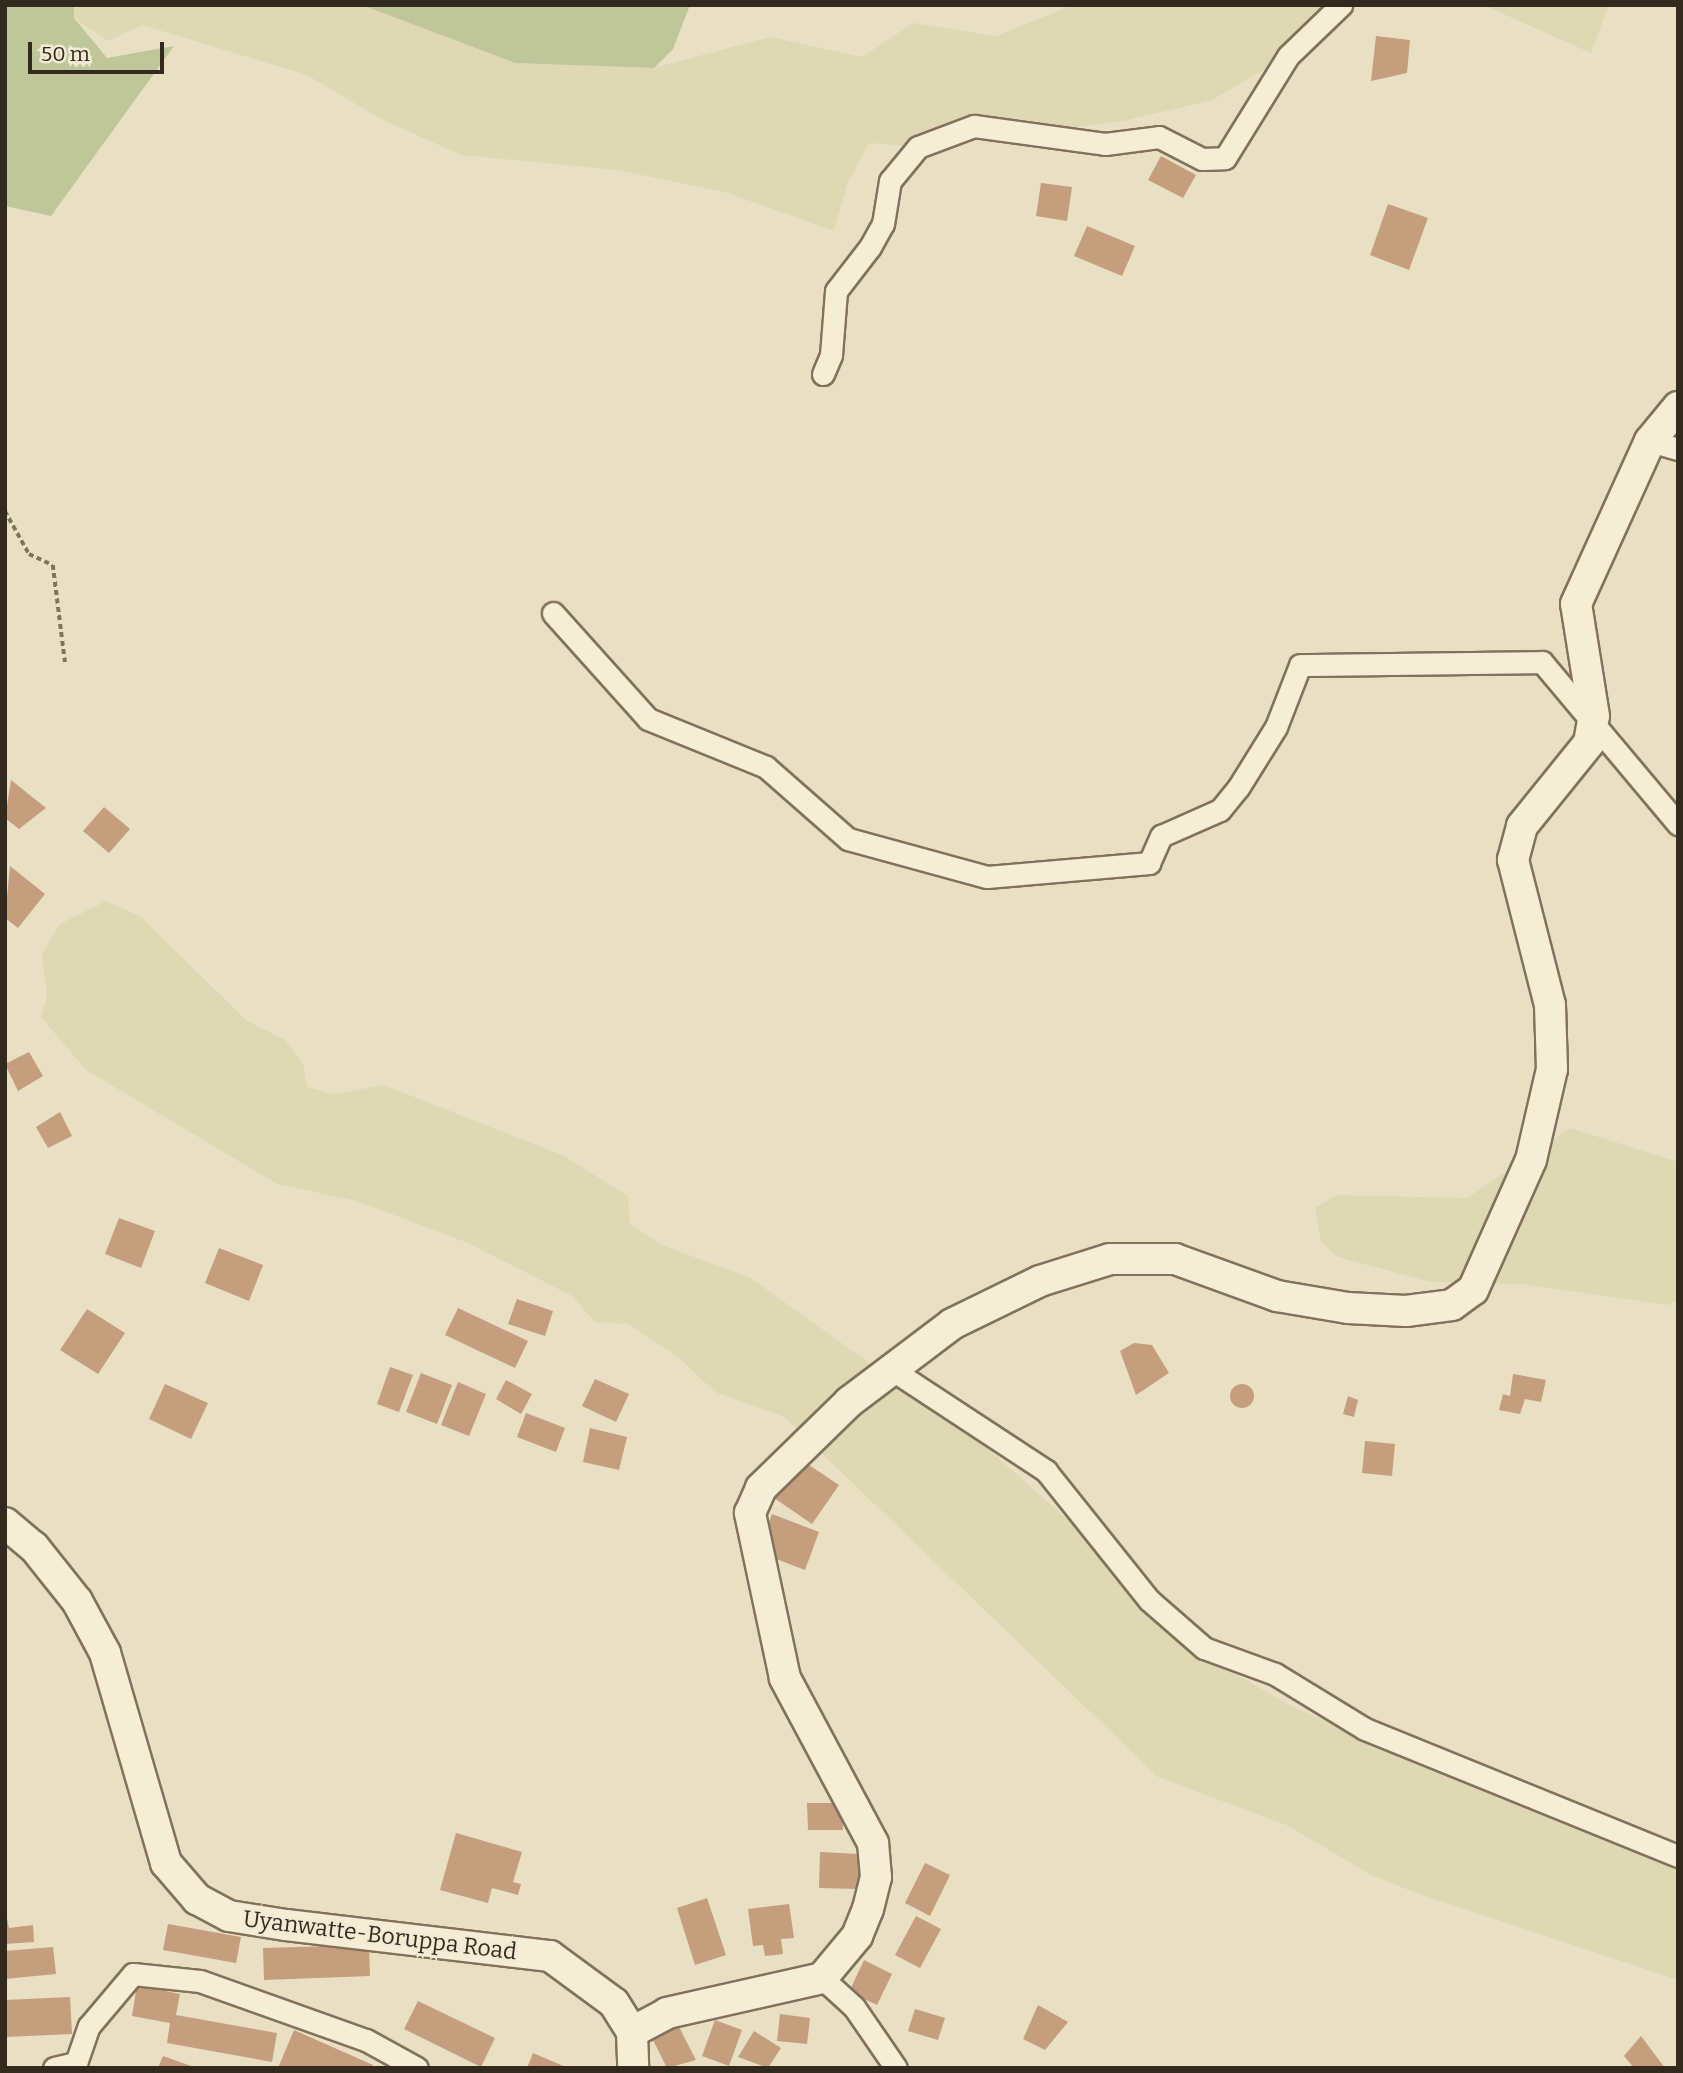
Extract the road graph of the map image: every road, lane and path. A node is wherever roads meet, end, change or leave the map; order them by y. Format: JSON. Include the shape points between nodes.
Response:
{"nodes":[{"id":1,"x":1341,"y":5,"type":"edge"},
{"id":2,"x":823,"y":374,"type":"dead end"},
{"id":3,"x":1678,"y":407,"type":"edge"},
{"id":4,"x":1664,"y":445,"type":"edge"},
{"id":5,"x":5,"y":511,"type":"edge"},
{"id":6,"x":553,"y":613,"type":"dead end"},
{"id":7,"x":65,"y":663,"type":"dead end"},
{"id":8,"x":1592,"y":726,"type":"junction"},
{"id":9,"x":1678,"y":824,"type":"edge"},
{"id":10,"x":891,"y":1369,"type":"junction"},
{"id":11,"x":5,"y":1523,"type":"edge"},
{"id":12,"x":1678,"y":1856,"type":"edge"},
{"id":13,"x":822,"y":1978,"type":"junction"},
{"id":14,"x":632,"y":2032,"type":"junction"},
{"id":15,"x":54,"y":2068,"type":"edge"},
{"id":16,"x":417,"y":2068,"type":"edge"},
{"id":17,"x":633,"y":2068,"type":"edge"},
{"id":18,"x":896,"y":2068,"type":"edge"}],
"edges":[{"from":1,"to":2,"type":"street","via":[[1288,56],[1225,158],[1202,159],[1159,137],[1105,144],[974,126],[918,147],[890,181],[883,224],[870,247],[836,291],[831,355]]},
{"from":3,"to":4,"type":"street"},
{"from":4,"to":8,"type":"street","via":[[1576,604]]},
{"from":5,"to":7,"type":"path","via":[[29,554],[53,565]]},
{"from":6,"to":8,"type":"street","via":[[648,719],[766,767],[848,839],[987,877],[1149,863],[1161,836],[1220,810],[1238,788],[1276,727],[1300,665],[1542,662]]},
{"from":8,"to":9,"type":"street"},
{"from":8,"to":10,"type":"street","via":[[1590,743],[1522,826],[1513,860],[1550,1004],[1552,1069],[1531,1160],[1473,1290],[1452,1305],[1406,1311],[1348,1308],[1264,1293],[1175,1259],[1110,1259],[1040,1281],[952,1324]]},
{"from":10,"to":12,"type":"street","via":[[1046,1471],[1149,1600],[1204,1648],[1275,1674],[1366,1729]]},
{"from":10,"to":13,"type":"street","via":[[802,1445],[761,1488],[750,1513],[785,1678],[873,1843],[876,1877],[868,1909],[857,1936]]},
{"from":11,"to":14,"type":"street","name":"Uyanwatte-Boruppa Road","via":[[34,1547],[77,1601],[105,1653],[166,1863],[197,1899],[229,1916],[550,1956],[614,2003]]},
{"from":13,"to":14,"type":"street","via":[[667,2013]]},
{"from":13,"to":18,"type":"street","via":[[854,2007]]},
{"from":14,"to":17,"type":"street"},
{"from":15,"to":16,"type":"street","via":[[76,2063],[89,2026],[132,1974],[200,1981],[366,2040]]}]}
